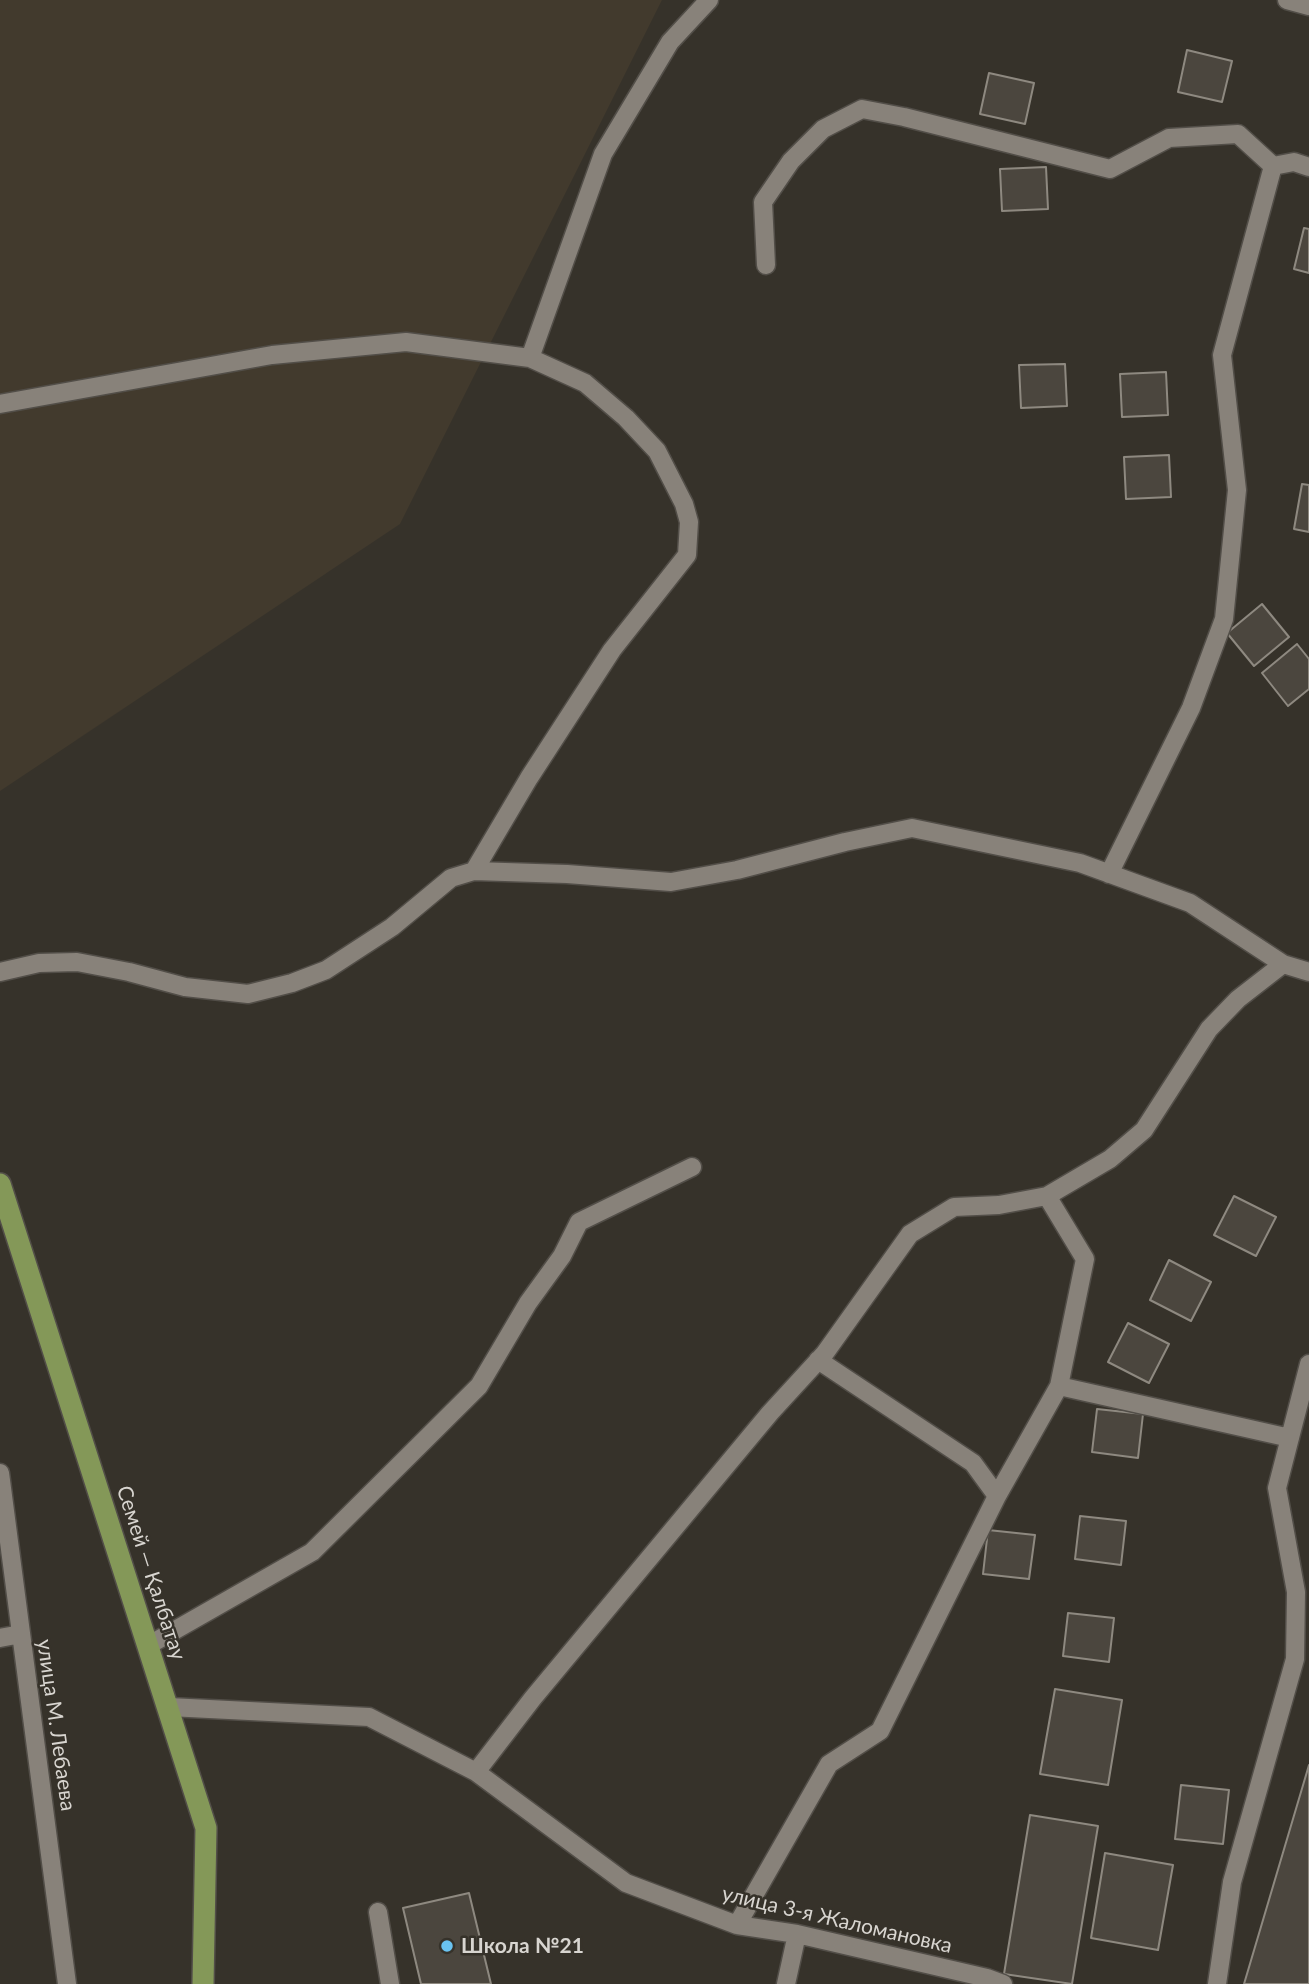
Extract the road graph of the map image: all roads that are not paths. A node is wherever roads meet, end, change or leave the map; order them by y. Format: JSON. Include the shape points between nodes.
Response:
{"nodes":[{"id":1,"x":709,"y":0,"type":"edge"},
{"id":2,"x":1287,"y":0,"type":"edge"},
{"id":3,"x":1309,"y":6,"type":"edge"},
{"id":4,"x":1273,"y":166,"type":"junction"},
{"id":5,"x":1309,"y":167,"type":"edge"},
{"id":6,"x":766,"y":265,"type":"dead end"},
{"id":7,"x":530,"y":358,"type":"junction"},
{"id":8,"x":0,"y":404,"type":"edge"},
{"id":9,"x":474,"y":870,"type":"junction"},
{"id":10,"x":1109,"y":874,"type":"junction"},
{"id":11,"x":1283,"y":964,"type":"junction"},
{"id":12,"x":0,"y":972,"type":"edge"},
{"id":13,"x":1309,"y":972,"type":"edge"},
{"id":14,"x":692,"y":1167,"type":"dead end"},
{"id":15,"x":0,"y":1184,"type":"edge"},
{"id":16,"x":1047,"y":1196,"type":"junction"},
{"id":17,"x":818,"y":1360,"type":"junction"},
{"id":18,"x":1309,"y":1364,"type":"edge"},
{"id":19,"x":1059,"y":1386,"type":"junction"},
{"id":20,"x":1290,"y":1438,"type":"junction"},
{"id":21,"x":0,"y":1473,"type":"edge"},
{"id":22,"x":997,"y":1496,"type":"junction"},
{"id":23,"x":21,"y":1634,"type":"junction"},
{"id":24,"x":0,"y":1638,"type":"edge"},
{"id":25,"x":149,"y":1645,"type":"junction"},
{"id":26,"x":169,"y":1707,"type":"junction"},
{"id":27,"x":476,"y":1772,"type":"junction"},
{"id":28,"x":378,"y":1912,"type":"dead end"},
{"id":29,"x":737,"y":1926,"type":"junction"},
{"id":30,"x":797,"y":1934,"type":"junction"},
{"id":31,"x":992,"y":1982,"type":"edge"},
{"id":32,"x":67,"y":1984,"type":"edge"},
{"id":33,"x":203,"y":1984,"type":"edge"},
{"id":34,"x":390,"y":1984,"type":"edge"},
{"id":35,"x":786,"y":1984,"type":"edge"},
{"id":36,"x":1217,"y":1984,"type":"edge"}],
"edges":[{"from":1,"to":7,"type":"street","via":[[670,42],[603,154]]},
{"from":2,"to":3,"type":"street"},
{"from":4,"to":5,"type":"street","via":[[1294,162]]},
{"from":4,"to":6,"type":"street","via":[[1238,134],[1169,138],[1110,169],[862,109],[822,129],[791,161],[763,202]]},
{"from":4,"to":10,"type":"street","via":[[1222,355],[1237,490],[1224,619],[1191,709]]},
{"from":7,"to":8,"type":"street","via":[[406,342],[272,355]]},
{"from":7,"to":9,"type":"street","via":[[585,383],[657,451],[684,504],[689,522],[687,555],[612,650]]},
{"from":9,"to":10,"type":"street","via":[[671,882],[912,828],[1080,863]]},
{"from":9,"to":12,"type":"street","via":[[451,878],[392,927],[327,970],[248,994],[185,988],[77,962],[39,963]]},
{"from":10,"to":11,"type":"street","via":[[1190,903]]},
{"from":11,"to":13,"type":"street"},
{"from":11,"to":16,"type":"street","via":[[1209,1029],[1144,1130],[1110,1159]]},
{"from":14,"to":25,"type":"street","via":[[579,1222],[479,1386],[313,1552]]},
{"from":15,"to":25,"type":"highway","name":"Семей — Қалбатау"},
{"from":16,"to":17,"type":"street","via":[[954,1207],[910,1234]]},
{"from":16,"to":19,"type":"street","via":[[1086,1259]]},
{"from":17,"to":22,"type":"street","via":[[973,1463]]},
{"from":17,"to":27,"type":"street","via":[[761,1423]]},
{"from":18,"to":20,"type":"street"},
{"from":19,"to":20,"type":"street"},
{"from":19,"to":22,"type":"street"},
{"from":20,"to":36,"type":"street","via":[[1277,1488],[1296,1592],[1295,1659],[1233,1882]]},
{"from":21,"to":23,"type":"street","name":"улица М. Лебаева"},
{"from":22,"to":29,"type":"street","via":[[880,1731],[829,1764]]},
{"from":23,"to":24,"type":"street"},
{"from":23,"to":32,"type":"street","name":"улица М. Лебаева"},
{"from":25,"to":26,"type":"highway","name":"Семей — Қалбатау"},
{"from":26,"to":27,"type":"street","name":"улица 3-я Жаломановка","via":[[369,1717]]},
{"from":26,"to":33,"type":"highway","name":"Семей — Қалбатау","via":[[206,1828]]},
{"from":27,"to":29,"type":"street","name":"улица 3-я Жаломановка","via":[[626,1883]]},
{"from":28,"to":34,"type":"street"},
{"from":29,"to":30,"type":"street","name":"улица 3-я Жаломановка"},
{"from":30,"to":31,"type":"street","name":"улица 3-я Жаломановка"},
{"from":30,"to":35,"type":"street"}]}
